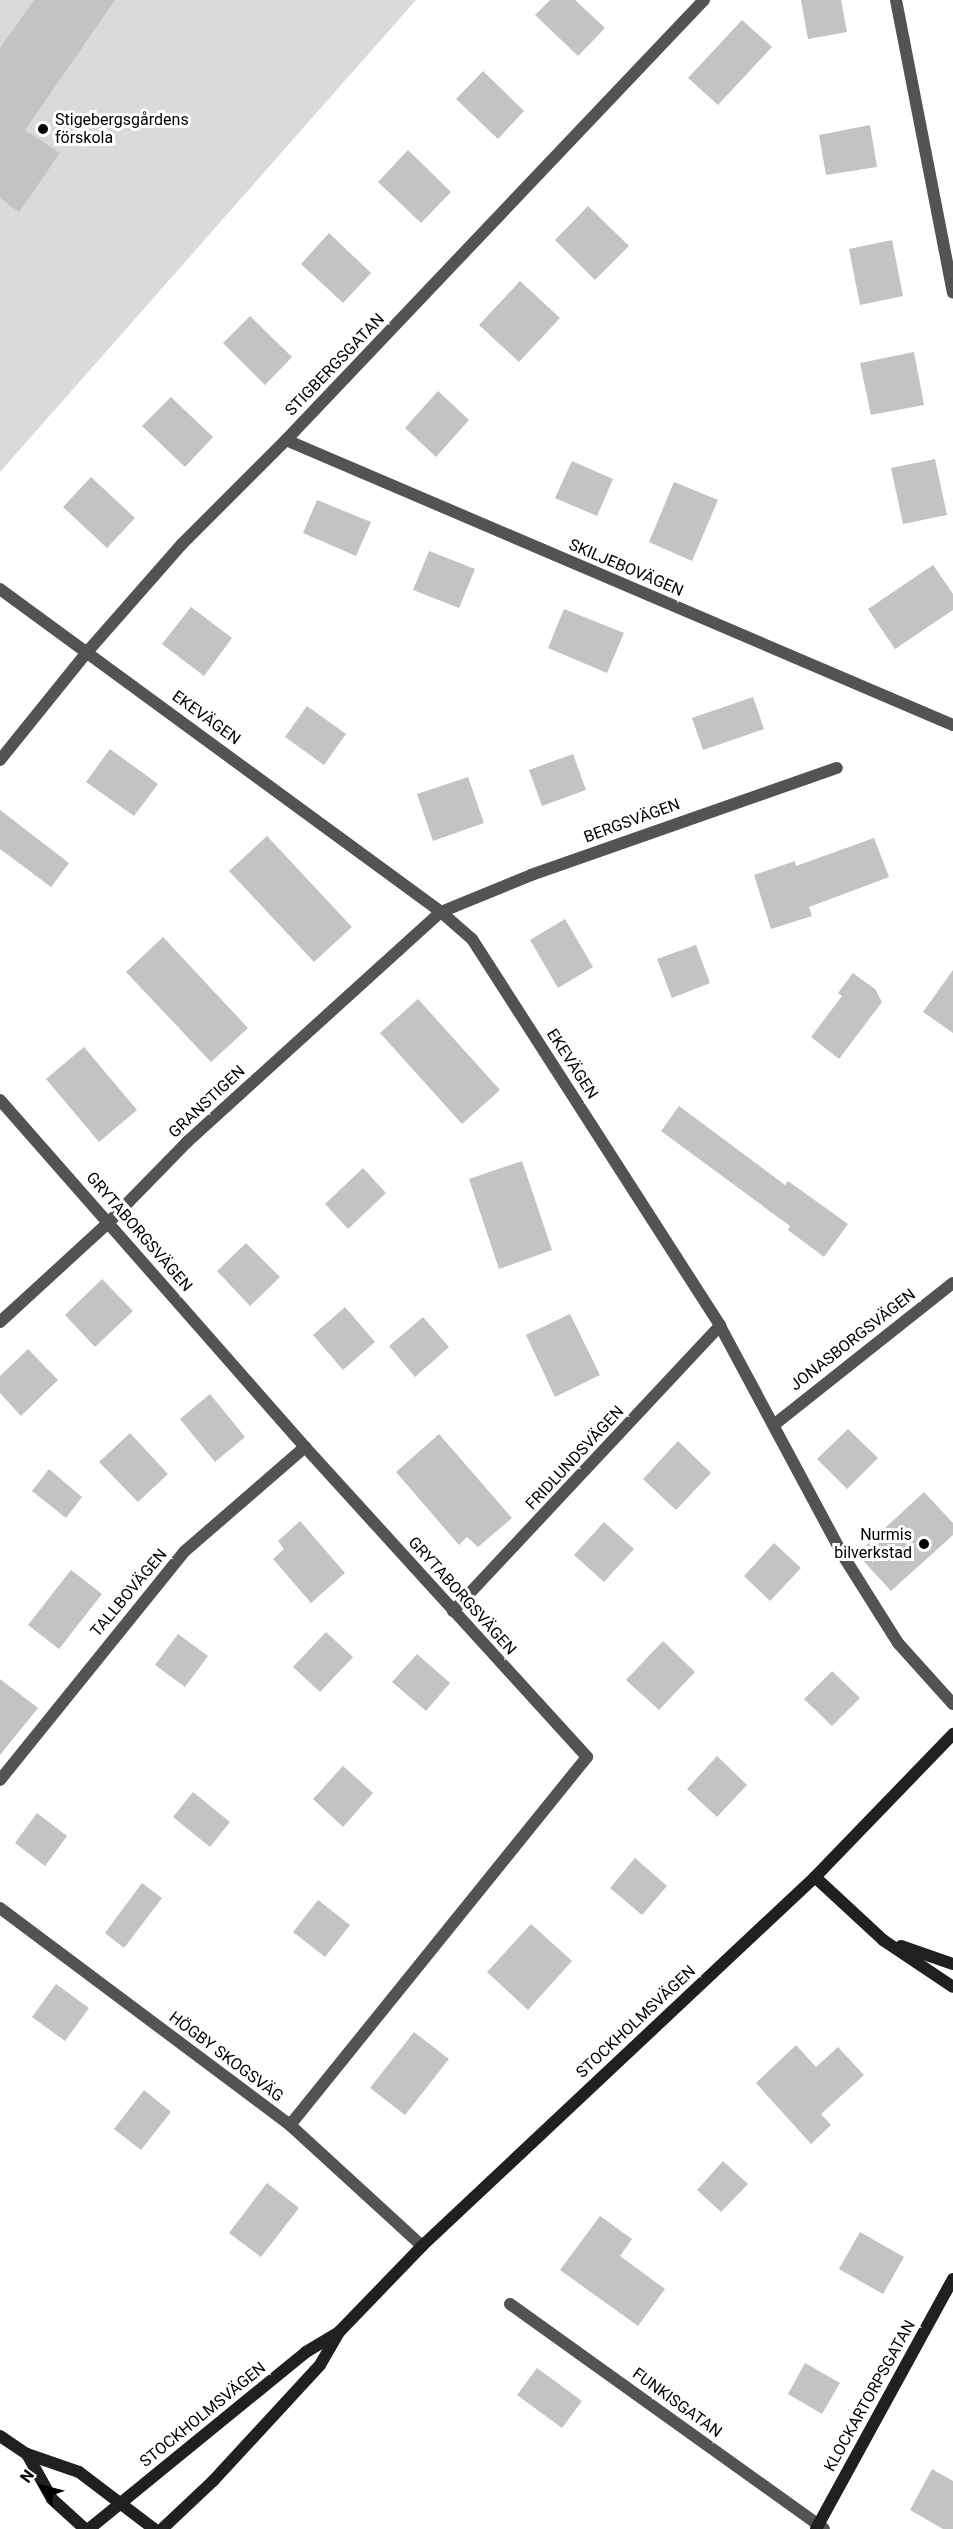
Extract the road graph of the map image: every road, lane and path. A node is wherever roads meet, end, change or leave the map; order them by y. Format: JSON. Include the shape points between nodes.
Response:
{"nodes":[{"id":1,"x":704,"y":0,"type":"edge"},
{"id":2,"x":896,"y":0,"type":"edge"},
{"id":3,"x":953,"y":293,"type":"edge"},
{"id":4,"x":286,"y":441,"type":"junction"},
{"id":5,"x":0,"y":589,"type":"edge"},
{"id":6,"x":88,"y":651,"type":"junction"},
{"id":7,"x":953,"y":725,"type":"edge"},
{"id":8,"x":0,"y":760,"type":"edge"},
{"id":9,"x":837,"y":768,"type":"dead end"},
{"id":10,"x":441,"y":912,"type":"junction"},
{"id":11,"x":0,"y":1100,"type":"edge"},
{"id":12,"x":109,"y":1222,"type":"junction"},
{"id":13,"x":953,"y":1283,"type":"edge"},
{"id":14,"x":0,"y":1322,"type":"edge"},
{"id":15,"x":720,"y":1326,"type":"junction"},
{"id":16,"x":775,"y":1424,"type":"junction"},
{"id":17,"x":305,"y":1447,"type":"junction"},
{"id":18,"x":453,"y":1611,"type":"junction"},
{"id":19,"x":953,"y":1704,"type":"edge"},
{"id":20,"x":953,"y":1734,"type":"edge"},
{"id":21,"x":0,"y":1780,"type":"edge"},
{"id":22,"x":814,"y":1877,"type":"junction"},
{"id":23,"x":0,"y":1908,"type":"edge"},
{"id":24,"x":883,"y":1940,"type":"junction"},
{"id":25,"x":953,"y":1964,"type":"edge"},
{"id":26,"x":953,"y":1987,"type":"edge"},
{"id":27,"x":290,"y":2125,"type":"junction"},
{"id":28,"x":422,"y":2246,"type":"junction"},
{"id":29,"x":953,"y":2279,"type":"edge"},
{"id":30,"x":510,"y":2304,"type":"dead end"},
{"id":31,"x":340,"y":2331,"type":"junction"},
{"id":32,"x":0,"y":2436,"type":"edge"},
{"id":33,"x":27,"y":2454,"type":"junction"},
{"id":34,"x":121,"y":2501,"type":"junction"},
{"id":35,"x":820,"y":2528,"type":"edge"},
{"id":36,"x":87,"y":2529,"type":"edge"},
{"id":37,"x":154,"y":2529,"type":"edge"},
{"id":38,"x":162,"y":2529,"type":"edge"}],
"edges":[{"from":1,"to":4,"type":"street","name":"STIGBERGSGATAN"},
{"from":2,"to":3,"type":"street"},
{"from":4,"to":6,"type":"street","name":"STIGBERGSGATAN","via":[[182,544]]},
{"from":4,"to":7,"type":"street","name":"SKILJEBOVÄGEN"},
{"from":5,"to":6,"type":"street","name":"EKEVÄGEN"},
{"from":6,"to":8,"type":"street","name":"STIGBERGSGATAN"},
{"from":6,"to":10,"type":"street","name":"EKEVÄGEN"},
{"from":9,"to":10,"type":"street","name":"BERGSVÄGEN","via":[[531,875]]},
{"from":10,"to":12,"type":"street","name":"GRANSTIGEN","via":[[187,1142]]},
{"from":10,"to":15,"type":"street","name":"EKEVÄGEN","via":[[472,939]]},
{"from":11,"to":12,"type":"street","name":"GRYTABORGSVÄGEN"},
{"from":12,"to":14,"type":"street","name":"GRANSTIGEN"},
{"from":12,"to":17,"type":"street","name":"GRYTABORGSVÄGEN"},
{"from":13,"to":16,"type":"street","name":"JONASBORGSVÄGEN"},
{"from":15,"to":16,"type":"street","name":"EKEVÄGEN"},
{"from":15,"to":18,"type":"street","name":"FRIDLUNDSVÄGEN"},
{"from":16,"to":19,"type":"street","name":"EKEVÄGEN","via":[[842,1554],[898,1643]]},
{"from":17,"to":18,"type":"street","name":"GRYTABORGSVÄGEN"},
{"from":17,"to":21,"type":"street","name":"TALLBOVÄGEN","via":[[185,1551]]},
{"from":18,"to":27,"type":"street","name":"GRYTABORGSVÄGEN","via":[[587,1757]]},
{"from":20,"to":22,"type":"main road","name":"STOCKHOLMSVÄGEN"},
{"from":22,"to":24,"type":"main road"},
{"from":22,"to":28,"type":"main road","name":"STOCKHOLMSVÄGEN"},
{"from":23,"to":27,"type":"street","name":"HÖGBY SKOGSVÄG"},
{"from":24,"to":25,"type":"main road"},
{"from":24,"to":26,"type":"main road"},
{"from":27,"to":28,"type":"street","name":"HÖGBY SKOGSVÄG"},
{"from":28,"to":31,"type":"main road","name":"STOCKHOLMSVÄGEN"},
{"from":29,"to":35,"type":"main road","name":"KLOCKARTORPSGATAN"},
{"from":30,"to":35,"type":"street","name":"FUNKISGATAN"},
{"from":31,"to":34,"type":"main road","name":"STOCKHOLMSVÄGEN","via":[[306,2352],[176,2461]]},
{"from":31,"to":38,"type":"main road","name":"STOCKHOLMSVÄGEN","via":[[320,2365],[213,2481]]},
{"from":32,"to":33,"type":"main road"},
{"from":33,"to":34,"type":"main road","via":[[79,2472]]},
{"from":33,"to":36,"type":"main road","via":[[52,2499]]},
{"from":34,"to":36,"type":"main road","name":"STOCKHOLMSVÄGEN"},
{"from":34,"to":37,"type":"main road"}]}
